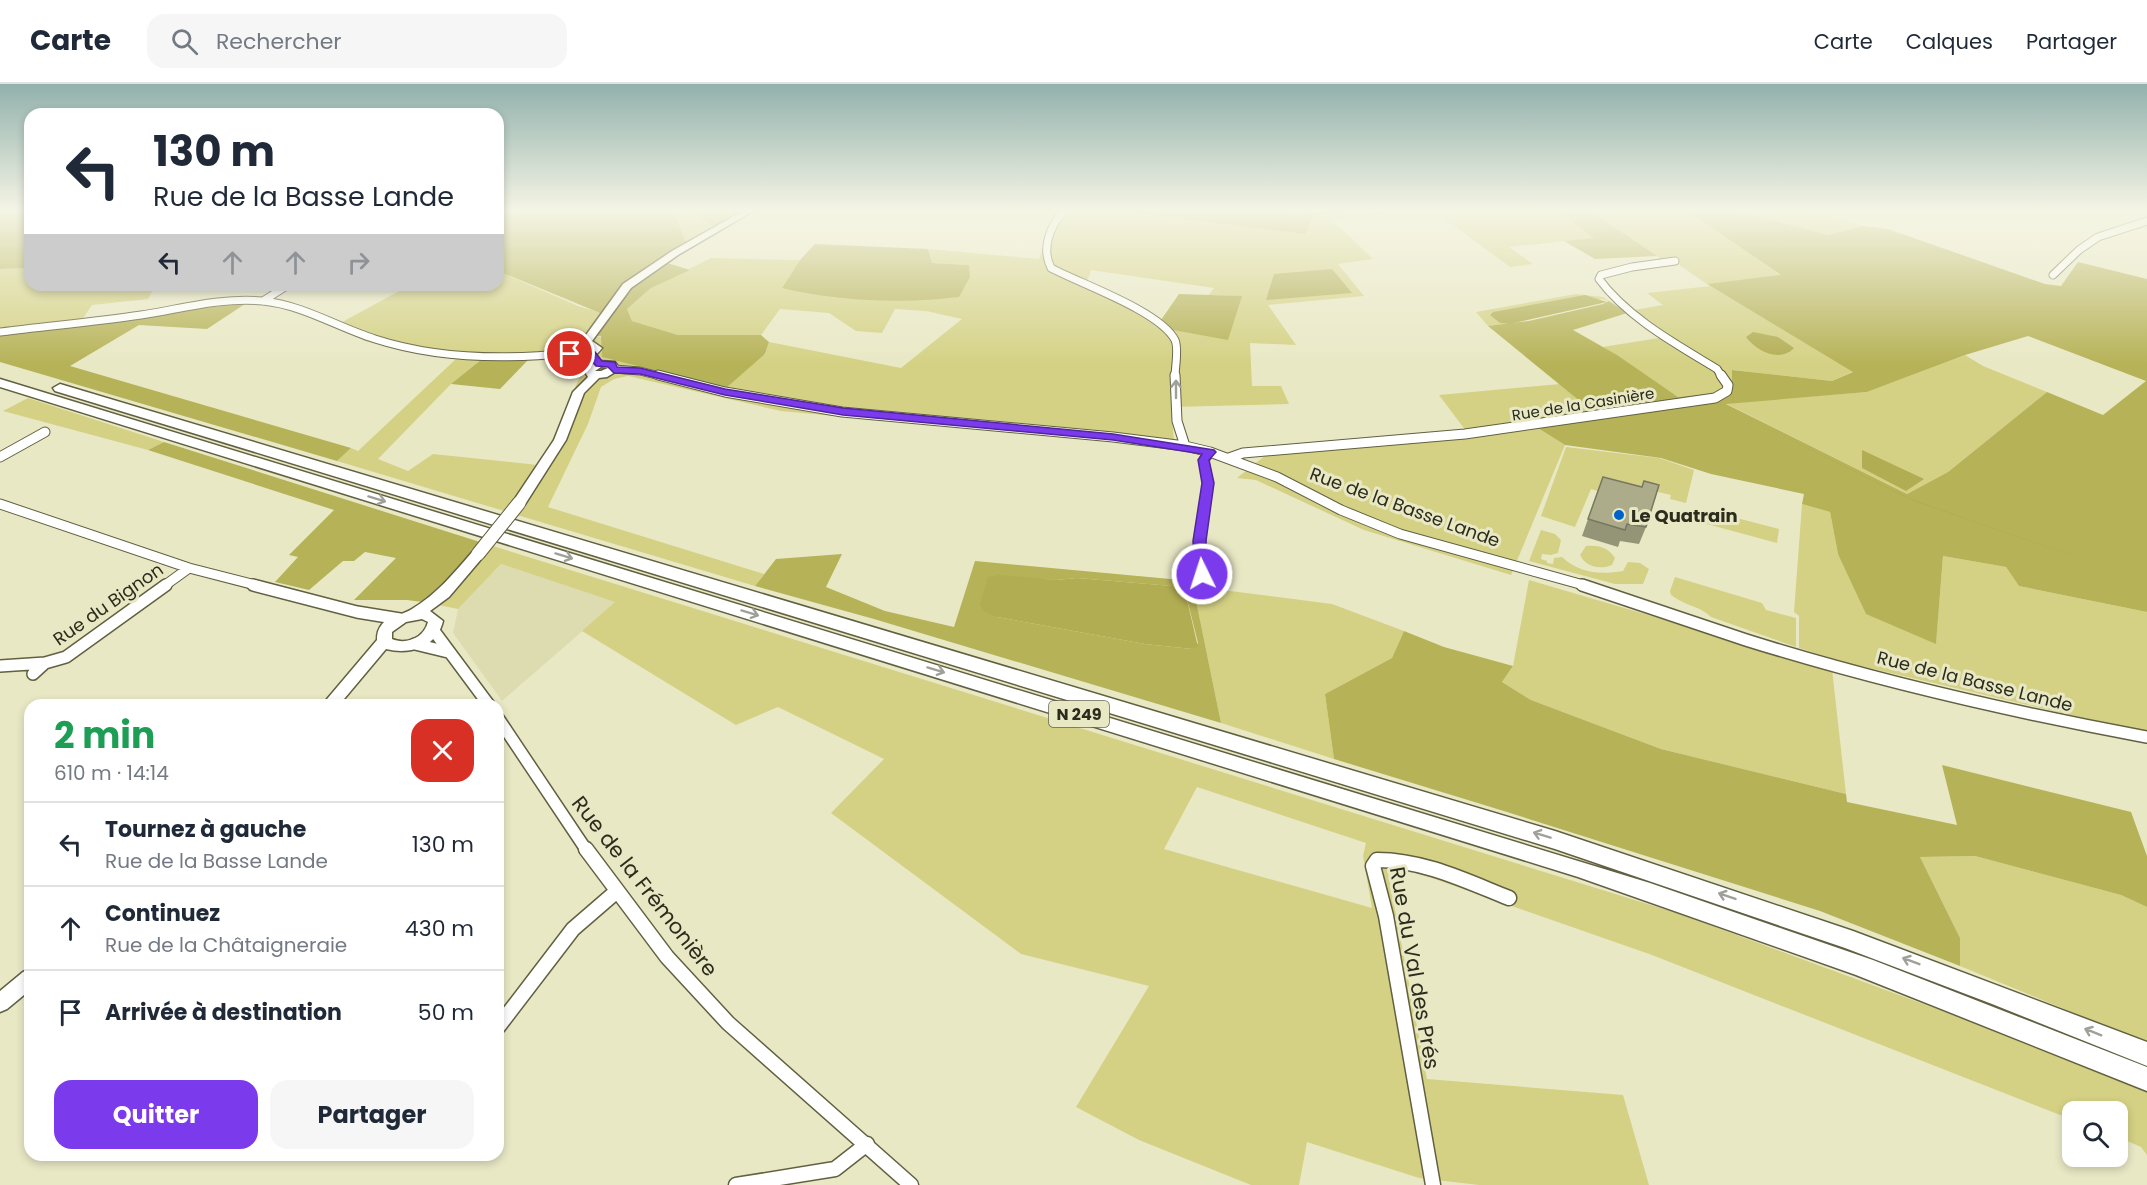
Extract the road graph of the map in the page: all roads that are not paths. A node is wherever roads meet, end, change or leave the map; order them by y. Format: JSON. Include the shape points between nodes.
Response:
{"nodes":[{"id":1,"x":661,"y":262,"type":"edge"},
{"id":2,"x":1047,"y":262,"type":"edge"},
{"id":3,"x":1665,"y":262,"type":"edge"},
{"id":4,"x":2066,"y":262,"type":"edge"},
{"id":5,"x":2053,"y":275,"type":"dead end"},
{"id":6,"x":279,"y":291,"type":"edge"},
{"id":7,"x":263,"y":301,"type":"junction"},
{"id":8,"x":0,"y":332,"type":"edge"},
{"id":9,"x":569,"y":352,"type":"joint"},
{"id":10,"x":586,"y":352,"type":"junction"},
{"id":11,"x":595,"y":369,"type":"junction"},
{"id":12,"x":614,"y":369,"type":"joint"},
{"id":13,"x":0,"y":370,"type":"edge"},
{"id":14,"x":0,"y":383,"type":"edge"},
{"id":15,"x":45,"y":432,"type":"dead end"},
{"id":16,"x":1185,"y":446,"type":"junction"},
{"id":17,"x":1210,"y":452,"type":"junction"},
{"id":18,"x":1261,"y":452,"type":"junction"},
{"id":19,"x":0,"y":457,"type":"edge"},
{"id":20,"x":1229,"y":458,"type":"junction"},
{"id":21,"x":1248,"y":464,"type":"junction"},
{"id":22,"x":0,"y":504,"type":"edge"},
{"id":23,"x":189,"y":568,"type":"junction"},
{"id":24,"x":1202,"y":574,"type":"dead end"},
{"id":25,"x":444,"y":594,"type":"junction"},
{"id":26,"x":376,"y":617,"type":"junction"},
{"id":27,"x":407,"y":617,"type":"junction"},
{"id":28,"x":434,"y":624,"type":"junction"},
{"id":29,"x":389,"y":640,"type":"junction"},
{"id":30,"x":415,"y":644,"type":"junction"},
{"id":31,"x":449,"y":652,"type":"junction"},
{"id":32,"x":45,"y":663,"type":"junction"},
{"id":33,"x":0,"y":666,"type":"edge"},
{"id":34,"x":33,"y":674,"type":"dead end"},
{"id":35,"x":335,"y":699,"type":"edge"},
{"id":36,"x":484,"y":699,"type":"edge"},
{"id":37,"x":504,"y":727,"type":"edge"},
{"id":38,"x":2147,"y":737,"type":"edge"},
{"id":39,"x":617,"y":891,"type":"junction"},
{"id":40,"x":1509,"y":898,"type":"dead end"},
{"id":41,"x":24,"y":983,"type":"edge"},
{"id":42,"x":0,"y":1003,"type":"edge"},
{"id":43,"x":504,"y":1019,"type":"edge"},
{"id":44,"x":2147,"y":1054,"type":"edge"},
{"id":45,"x":2147,"y":1079,"type":"edge"},
{"id":46,"x":867,"y":1144,"type":"junction"},
{"id":47,"x":736,"y":1185,"type":"edge"},
{"id":48,"x":911,"y":1185,"type":"edge"},
{"id":49,"x":1433,"y":1185,"type":"edge"}],
"edges":[{"from":1,"to":10,"type":"street","via":[[627,286]]},
{"from":16,"to":2,"type":"street","one_way":true,"via":[[1177,418],[1176,342],[1172,334],[1147,316]]},
{"from":3,"to":18,"type":"street","name":"Rue de la Casinière","via":[[1632,267],[1601,275],[1599,279],[1622,304],[1717,369],[1728,385],[1727,391],[1715,398],[1547,424]]},
{"from":4,"to":5,"type":"street"},
{"from":6,"to":7,"type":"street"},
{"from":7,"to":8,"type":"street","via":[[191,306]]},
{"from":7,"to":9,"type":"street","via":[[297,308],[376,339],[409,347],[518,358]]},
{"from":9,"to":10,"type":"street","via":[[572,356]]},
{"from":10,"to":11,"type":"street"},
{"from":11,"to":12,"type":"street","via":[[611,364]]},
{"from":11,"to":25,"type":"street","bridge":true,"via":[[579,392],[560,440],[519,502]]},
{"from":12,"to":16,"type":"street","name":"Rue de la Basse Lande","via":[[843,412]]},
{"from":44,"to":13,"type":"highway","number":"N 249","one_way":true,"via":[[1890,953],[1566,843]]},
{"from":14,"to":45,"type":"highway","number":"N 249","one_way":true,"via":[[1589,871],[1894,977]]},
{"from":15,"to":19,"type":"street"},
{"from":16,"to":17,"type":"street","name":"Rue de la Basse Lande"},
{"from":17,"to":20,"type":"street","name":"Rue de la Basse Lande"},
{"from":17,"to":24,"type":"street","via":[[1204,460],[1208,483],[1199,541]]},
{"from":18,"to":20,"type":"street","name":"Rue de la Casinière","via":[[1239,453]]},
{"from":18,"to":21,"type":"street","via":[[1252,456]]},
{"from":20,"to":21,"type":"street","name":"Rue de la Basse Lande"},
{"from":21,"to":38,"type":"street","name":"Rue de la Basse Lande","via":[[1393,531],[1643,604],[1747,640],[2045,718]]},
{"from":22,"to":23,"type":"street"},
{"from":23,"to":26,"type":"street"},
{"from":23,"to":32,"type":"street","name":"Rue du Bignon","via":[[66,657]]},
{"from":25,"to":27,"type":"street"},
{"from":25,"to":28,"type":"street"},
{"from":26,"to":27,"type":"street"},
{"from":26,"to":29,"type":"street"},
{"from":27,"to":28,"type":"street"},
{"from":27,"to":29,"type":"street"},
{"from":28,"to":30,"type":"street"},
{"from":28,"to":31,"type":"street"},
{"from":29,"to":30,"type":"street"},
{"from":29,"to":35,"type":"street"},
{"from":30,"to":31,"type":"street"},
{"from":31,"to":36,"type":"street"},
{"from":32,"to":33,"type":"street","name":"Rue du Bignon"},
{"from":32,"to":34,"type":"street","name":"Rue du Bignon"},
{"from":37,"to":39,"type":"street","name":"Rue de la Frémonière"},
{"from":39,"to":43,"type":"street","via":[[573,929]]},
{"from":39,"to":46,"type":"street","name":"Rue de la Frémonière","via":[[667,957],[728,1023]]},
{"from":40,"to":49,"type":"street","name":"Rue du Val des Prés","via":[[1394,858],[1377,860],[1373,866],[1386,916]]},
{"from":41,"to":42,"type":"street"},
{"from":46,"to":47,"type":"street","via":[[835,1169]]},
{"from":46,"to":48,"type":"street","name":"Rue de la Frémonière"}]}
